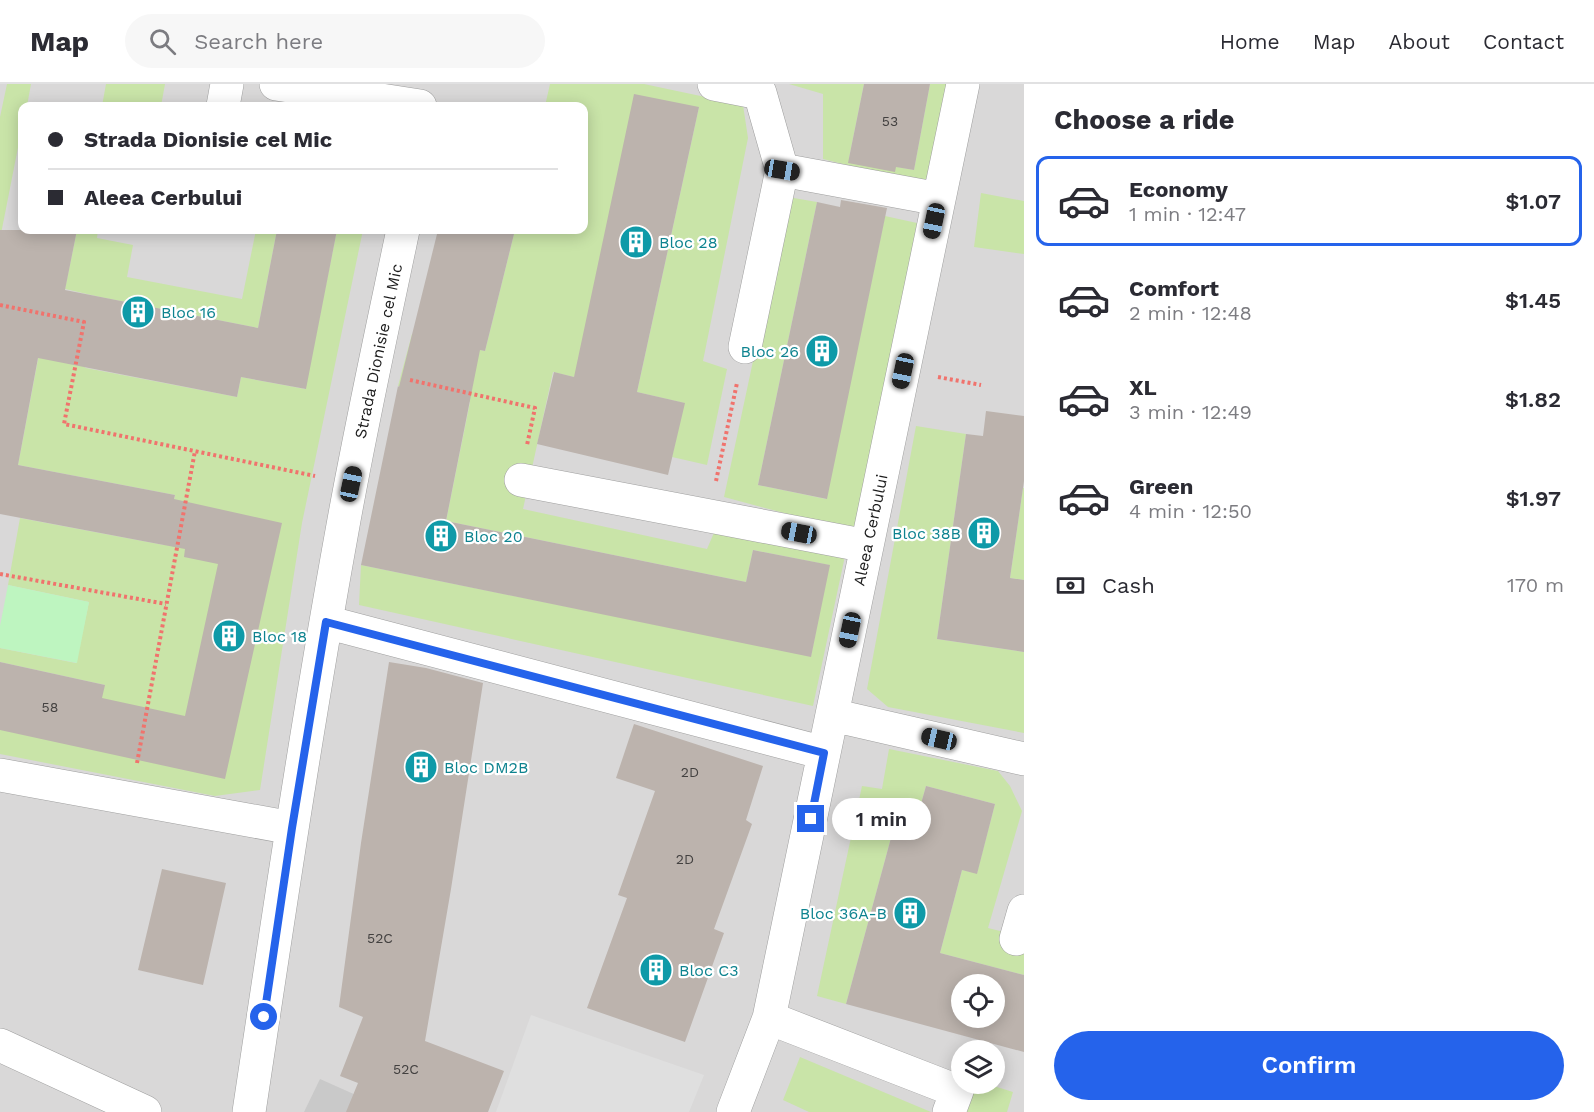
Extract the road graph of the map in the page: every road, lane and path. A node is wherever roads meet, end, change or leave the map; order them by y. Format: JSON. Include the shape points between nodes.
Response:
{"nodes":[{"id":1,"x":226,"y":84,"type":"edge"},
{"id":2,"x":276,"y":84,"type":"edge"},
{"id":3,"x":433,"y":84,"type":"edge"},
{"id":4,"x":714,"y":84,"type":"edge"},
{"id":5,"x":963,"y":84,"type":"edge"},
{"id":6,"x":224,"y":102,"type":"edge"},
{"id":7,"x":394,"y":102,"type":"edge"},
{"id":8,"x":429,"y":102,"type":"edge"},
{"id":9,"x":782,"y":170,"type":"junction"},
{"id":10,"x":939,"y":198,"type":"junction"},
{"id":11,"x":402,"y":234,"type":"edge"},
{"id":12,"x":0,"y":304,"type":"edge"},
{"id":13,"x":745,"y":347,"type":"joint"},
{"id":14,"x":374,"y":371,"type":"junction"},
{"id":15,"x":195,"y":451,"type":"junction"},
{"id":16,"x":521,"y":480,"type":"joint"},
{"id":17,"x":351,"y":484,"type":"junction"},
{"id":18,"x":709,"y":516,"type":"junction"},
{"id":19,"x":867,"y":546,"type":"junction"},
{"id":20,"x":0,"y":574,"type":"edge"},
{"id":21,"x":166,"y":604,"type":"junction"},
{"id":22,"x":326,"y":622,"type":"junction"},
{"id":23,"x":832,"y":715,"type":"junction"},
{"id":24,"x":824,"y":753,"type":"junction"},
{"id":25,"x":1024,"y":759,"type":"edge"},
{"id":26,"x":0,"y":775,"type":"edge"},
{"id":27,"x":130,"y":800,"type":"junction"},
{"id":28,"x":292,"y":828,"type":"junction"},
{"id":29,"x":770,"y":1018,"type":"junction"},
{"id":30,"x":0,"y":1045,"type":"edge"},
{"id":31,"x":145,"y":1112,"type":"edge"},
{"id":32,"x":249,"y":1112,"type":"edge"},
{"id":33,"x":733,"y":1112,"type":"edge"},
{"id":34,"x":949,"y":1112,"type":"edge"}],
"edges":[{"from":1,"to":6,"type":"street"},
{"from":2,"to":7,"type":"street"},
{"from":3,"to":8,"type":"street"},
{"from":4,"to":9,"type":"street","via":[[760,93]]},
{"from":5,"to":10,"type":"street","name":"Aleea Cerbului"},
{"from":9,"to":10,"type":"street"},
{"from":9,"to":13,"type":"street"},
{"from":10,"to":19,"type":"street","name":"Aleea Cerbului"},
{"from":11,"to":14,"type":"street","name":"Strada Dionisie cel Mic"},
{"from":12,"to":15,"type":"path","via":[[84,322],[64,424]]},
{"from":13,"to":18,"type":"path"},
{"from":14,"to":16,"type":"path","via":[[535,408]]},
{"from":14,"to":17,"type":"street","name":"Strada Dionisie cel Mic"},
{"from":15,"to":17,"type":"path"},
{"from":15,"to":21,"type":"path"},
{"from":16,"to":18,"type":"street"},
{"from":17,"to":22,"type":"street","name":"Strada Dionisie cel Mic"},
{"from":18,"to":19,"type":"street"},
{"from":19,"to":23,"type":"street","name":"Aleea Cerbului"},
{"from":20,"to":21,"type":"path"},
{"from":21,"to":27,"type":"path"},
{"from":22,"to":24,"type":"street"},
{"from":22,"to":28,"type":"street","name":"Strada Dionisie cel Mic"},
{"from":23,"to":24,"type":"street","name":"Aleea Cerbului"},
{"from":23,"to":25,"type":"street"},
{"from":24,"to":29,"type":"street","name":"Aleea Cerbului"},
{"from":26,"to":27,"type":"street"},
{"from":27,"to":28,"type":"street"},
{"from":28,"to":32,"type":"street","name":"Strada Dionisie cel Mic"},
{"from":29,"to":33,"type":"street","name":"Aleea Cerbului"},
{"from":29,"to":34,"type":"street","via":[[957,1091]]},
{"from":30,"to":31,"type":"street"}]}
